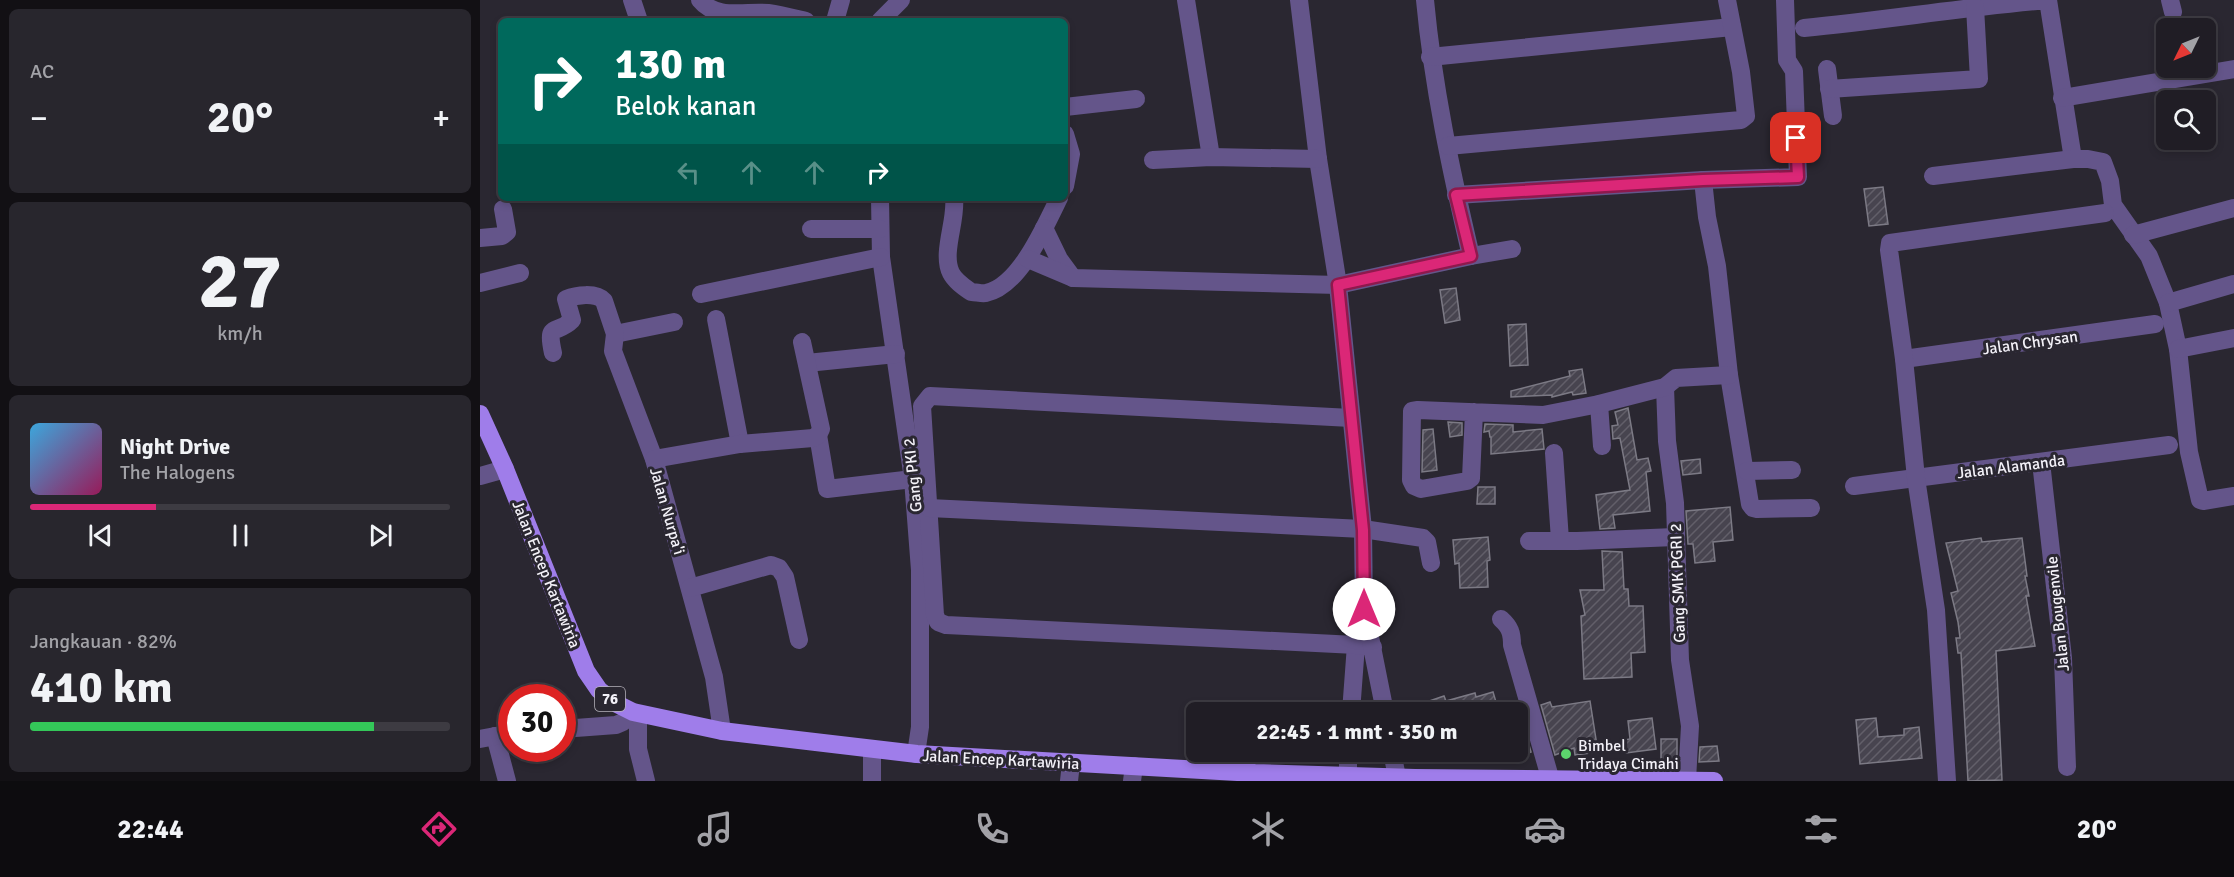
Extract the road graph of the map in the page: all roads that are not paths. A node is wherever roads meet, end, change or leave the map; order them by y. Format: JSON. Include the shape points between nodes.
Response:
{"nodes":[{"id":1,"x":632,"y":0,"type":"edge"},
{"id":2,"x":700,"y":0,"type":"edge"},
{"id":3,"x":841,"y":0,"type":"edge"},
{"id":4,"x":902,"y":0,"type":"edge"},
{"id":5,"x":1186,"y":0,"type":"edge"},
{"id":6,"x":1299,"y":0,"type":"edge"},
{"id":7,"x":1425,"y":0,"type":"edge"},
{"id":8,"x":1727,"y":0,"type":"edge"},
{"id":9,"x":1785,"y":0,"type":"edge"},
{"id":10,"x":741,"y":6,"type":"edge"},
{"id":11,"x":1974,"y":7,"type":"junction"},
{"id":12,"x":638,"y":18,"type":"edge"},
{"id":13,"x":791,"y":18,"type":"edge"},
{"id":14,"x":837,"y":18,"type":"edge"},
{"id":15,"x":883,"y":18,"type":"edge"},
{"id":16,"x":1732,"y":27,"type":"junction"},
{"id":17,"x":1804,"y":28,"type":"dead end"},
{"id":18,"x":1430,"y":57,"type":"junction"},
{"id":19,"x":1827,"y":69,"type":"dead end"},
{"id":20,"x":2234,"y":69,"type":"edge"},
{"id":21,"x":1829,"y":89,"type":"junction"},
{"id":22,"x":2062,"y":98,"type":"junction"},
{"id":23,"x":1136,"y":99,"type":"dead end"},
{"id":24,"x":1068,"y":108,"type":"edge"},
{"id":25,"x":1833,"y":116,"type":"dead end"},
{"id":26,"x":1068,"y":144,"type":"edge"},
{"id":27,"x":1448,"y":146,"type":"junction"},
{"id":28,"x":1211,"y":157,"type":"junction"},
{"id":29,"x":1318,"y":159,"type":"junction"},
{"id":30,"x":2073,"y":159,"type":"junction"},
{"id":31,"x":1153,"y":160,"type":"dead end"},
{"id":32,"x":1068,"y":170,"type":"edge"},
{"id":33,"x":1933,"y":176,"type":"dead end"},
{"id":34,"x":1703,"y":180,"type":"junction"},
{"id":35,"x":1456,"y":195,"type":"junction"},
{"id":36,"x":880,"y":201,"type":"edge"},
{"id":37,"x":954,"y":201,"type":"edge"},
{"id":38,"x":1058,"y":201,"type":"edge"},
{"id":39,"x":503,"y":208,"type":"dead end"},
{"id":40,"x":2234,"y":208,"type":"edge"},
{"id":41,"x":2105,"y":213,"type":"dead end"},
{"id":42,"x":1044,"y":228,"type":"junction"},
{"id":43,"x":812,"y":229,"type":"dead end"},
{"id":44,"x":880,"y":229,"type":"junction"},
{"id":45,"x":2133,"y":235,"type":"junction"},
{"id":46,"x":480,"y":238,"type":"edge"},
{"id":47,"x":1512,"y":249,"type":"dead end"},
{"id":48,"x":1471,"y":256,"type":"junction"},
{"id":49,"x":881,"y":257,"type":"junction"},
{"id":50,"x":1028,"y":259,"type":"junction"},
{"id":51,"x":520,"y":273,"type":"dead end"},
{"id":52,"x":1073,"y":278,"type":"junction"},
{"id":53,"x":480,"y":283,"type":"edge"},
{"id":54,"x":2234,"y":284,"type":"edge"},
{"id":55,"x":1338,"y":285,"type":"junction"},
{"id":56,"x":701,"y":294,"type":"dead end"},
{"id":57,"x":2168,"y":303,"type":"junction"},
{"id":58,"x":716,"y":320,"type":"dead end"},
{"id":59,"x":674,"y":322,"type":"dead end"},
{"id":60,"x":2155,"y":324,"type":"dead end"},
{"id":61,"x":615,"y":334,"type":"junction"},
{"id":62,"x":2234,"y":338,"type":"edge"},
{"id":63,"x":801,"y":342,"type":"dead end"},
{"id":64,"x":2178,"y":349,"type":"junction"},
{"id":65,"x":553,"y":353,"type":"dead end"},
{"id":66,"x":896,"y":354,"type":"junction"},
{"id":67,"x":1904,"y":359,"type":"junction"},
{"id":68,"x":807,"y":363,"type":"junction"},
{"id":69,"x":1729,"y":375,"type":"junction"},
{"id":70,"x":1665,"y":387,"type":"junction"},
{"id":71,"x":1599,"y":404,"type":"junction"},
{"id":72,"x":1474,"y":412,"type":"junction"},
{"id":73,"x":480,"y":414,"type":"edge"},
{"id":74,"x":1351,"y":418,"type":"junction"},
{"id":75,"x":818,"y":435,"type":"junction"},
{"id":76,"x":740,"y":444,"type":"junction"},
{"id":77,"x":2169,"y":445,"type":"dead end"},
{"id":78,"x":1602,"y":446,"type":"dead end"},
{"id":79,"x":1554,"y":453,"type":"dead end"},
{"id":80,"x":654,"y":459,"type":"junction"},
{"id":81,"x":2041,"y":462,"type":"junction"},
{"id":82,"x":505,"y":469,"type":"junction"},
{"id":83,"x":1792,"y":470,"type":"dead end"},
{"id":84,"x":1747,"y":471,"type":"junction"},
{"id":85,"x":480,"y":476,"type":"edge"},
{"id":86,"x":1916,"y":478,"type":"junction"},
{"id":87,"x":913,"y":479,"type":"junction"},
{"id":88,"x":1854,"y":486,"type":"dead end"},
{"id":89,"x":2234,"y":496,"type":"edge"},
{"id":90,"x":929,"y":508,"type":"junction"},
{"id":91,"x":1812,"y":508,"type":"dead end"},
{"id":92,"x":1363,"y":530,"type":"junction"},
{"id":93,"x":1675,"y":537,"type":"junction"},
{"id":94,"x":1560,"y":540,"type":"junction"},
{"id":95,"x":1529,"y":541,"type":"dead end"},
{"id":96,"x":1431,"y":563,"type":"dead end"},
{"id":97,"x":690,"y":588,"type":"junction"},
{"id":98,"x":1501,"y":619,"type":"dead end"},
{"id":99,"x":799,"y":640,"type":"dead end"},
{"id":100,"x":1365,"y":646,"type":"junction"},
{"id":101,"x":1353,"y":702,"type":"edge"},
{"id":102,"x":1381,"y":702,"type":"edge"},
{"id":103,"x":635,"y":713,"type":"junction"},
{"id":104,"x":576,"y":728,"type":"edge"},
{"id":105,"x":722,"y":730,"type":"junction"},
{"id":106,"x":496,"y":736,"type":"edge"},
{"id":107,"x":872,"y":749,"type":"junction"},
{"id":108,"x":919,"y":754,"type":"junction"},
{"id":109,"x":1348,"y":762,"type":"edge"},
{"id":110,"x":1394,"y":762,"type":"edge"},
{"id":111,"x":1071,"y":763,"type":"junction"},
{"id":112,"x":2067,"y":767,"type":"dead end"},
{"id":113,"x":1133,"y":774,"type":"edge"},
{"id":114,"x":1247,"y":777,"type":"edge"},
{"id":115,"x":1397,"y":777,"type":"junction"},
{"id":116,"x":1347,"y":778,"type":"edge"},
{"id":117,"x":1550,"y":779,"type":"edge"},
{"id":118,"x":1687,"y":780,"type":"edge"},
{"id":119,"x":507,"y":781,"type":"edge"},
{"id":120,"x":646,"y":781,"type":"edge"},
{"id":121,"x":873,"y":781,"type":"edge"},
{"id":122,"x":1069,"y":781,"type":"edge"},
{"id":123,"x":1714,"y":781,"type":"edge"},
{"id":124,"x":1947,"y":781,"type":"edge"}],
"edges":[{"from":1,"to":12,"type":"street"},
{"from":2,"to":10,"type":"street","via":[[706,8],[725,14]]},
{"from":3,"to":14,"type":"street"},
{"from":4,"to":15,"type":"street"},
{"from":5,"to":28,"type":"street"},
{"from":6,"to":29,"type":"street"},
{"from":7,"to":18,"type":"street"},
{"from":8,"to":16,"type":"street"},
{"from":9,"to":34,"type":"street","via":[[1787,60],[1794,71],[1798,177]]},
{"from":10,"to":13,"type":"street"},
{"from":11,"to":17,"type":"street"},
{"from":11,"to":21,"type":"street","via":[[1980,79]]},
{"from":11,"to":22,"type":"street","via":[[2048,0]]},
{"from":16,"to":18,"type":"street"},
{"from":16,"to":27,"type":"street","via":[[1746,116],[1741,120]]},
{"from":18,"to":27,"type":"street"},
{"from":19,"to":21,"type":"street"},
{"from":20,"to":22,"type":"street"},
{"from":21,"to":25,"type":"street"},
{"from":22,"to":30,"type":"street"},
{"from":23,"to":24,"type":"street"},
{"from":26,"to":32,"type":"street"},
{"from":27,"to":35,"type":"street"},
{"from":28,"to":29,"type":"street"},
{"from":28,"to":31,"type":"street"},
{"from":29,"to":55,"type":"street"},
{"from":30,"to":33,"type":"street"},
{"from":30,"to":45,"type":"street","via":[[2103,162],[2113,205]]},
{"from":34,"to":35,"type":"street"},
{"from":34,"to":69,"type":"street"},
{"from":35,"to":48,"type":"street"},
{"from":36,"to":44,"type":"street","name":"Gang PKI 2"},
{"from":37,"to":50,"type":"street","via":[[948,260],[958,282],[971,292],[986,293]]},
{"from":38,"to":42,"type":"street"},
{"from":39,"to":46,"type":"street","via":[[507,232]]},
{"from":40,"to":45,"type":"street"},
{"from":41,"to":67,"type":"street","via":[[1890,243]]},
{"from":42,"to":50,"type":"street"},
{"from":42,"to":52,"type":"street"},
{"from":43,"to":44,"type":"street"},
{"from":44,"to":49,"type":"street","name":"Gang PKI 2"},
{"from":45,"to":57,"type":"street","via":[[2149,256]]},
{"from":47,"to":48,"type":"street"},
{"from":48,"to":55,"type":"street"},
{"from":49,"to":56,"type":"street"},
{"from":49,"to":66,"type":"street","name":"Gang PKI 2"},
{"from":50,"to":52,"type":"street"},
{"from":51,"to":53,"type":"street"},
{"from":52,"to":55,"type":"street"},
{"from":54,"to":57,"type":"street"},
{"from":55,"to":74,"type":"street"},
{"from":57,"to":64,"type":"street"},
{"from":58,"to":76,"type":"street"},
{"from":59,"to":61,"type":"street"},
{"from":60,"to":67,"type":"street","name":"Jalan Chrysan"},
{"from":61,"to":65,"type":"street","name":"Jalan Nurpa'i","via":[[601,297],[566,299],[572,320],[549,336]]},
{"from":61,"to":80,"type":"street","name":"Jalan Nurpa'i","via":[[613,351]]},
{"from":62,"to":64,"type":"street"},
{"from":63,"to":68,"type":"street"},
{"from":64,"to":89,"type":"street","via":[[2188,452],[2199,500]]},
{"from":66,"to":68,"type":"street"},
{"from":66,"to":87,"type":"street","name":"Gang PKI 2"},
{"from":67,"to":86,"type":"street"},
{"from":68,"to":75,"type":"street","via":[[821,429]]},
{"from":69,"to":70,"type":"street","via":[[1676,378]]},
{"from":69,"to":84,"type":"street"},
{"from":70,"to":71,"type":"street"},
{"from":70,"to":93,"type":"street","name":"Gang SMK PGRI 2"},
{"from":71,"to":72,"type":"street","via":[[1544,415]]},
{"from":71,"to":78,"type":"street"},
{"from":72,"to":72,"type":"street","via":[[1412,411],[1414,486],[1421,489],[1471,478]]},
{"from":73,"to":82,"type":"main road","name":"Jalan Encep Kartawiria","number":"76"},
{"from":74,"to":90,"type":"street","via":[[930,396],[922,406]]},
{"from":74,"to":92,"type":"street"},
{"from":75,"to":76,"type":"street"},
{"from":75,"to":87,"type":"street","via":[[827,489]]},
{"from":76,"to":80,"type":"street"},
{"from":77,"to":81,"type":"street","name":"Jalan Alamanda"},
{"from":79,"to":94,"type":"street"},
{"from":80,"to":97,"type":"street","name":"Jalan Nurpa'i"},
{"from":81,"to":86,"type":"street","name":"Jalan Alamanda"},
{"from":81,"to":112,"type":"street","name":"Jalan Bougenvile","via":[[2063,658]]},
{"from":82,"to":85,"type":"street"},
{"from":82,"to":103,"type":"main road","name":"Jalan Encep Kartawiria","number":"76","via":[[586,671],[599,690]]},
{"from":83,"to":84,"type":"street"},
{"from":84,"to":91,"type":"street","via":[[1753,508]]},
{"from":86,"to":88,"type":"street","name":"Jalan Alamanda"},
{"from":86,"to":124,"type":"street","via":[[1936,610]]},
{"from":87,"to":108,"type":"street","name":"Gang PKI 2","via":[[920,570]]},
{"from":90,"to":92,"type":"street"},
{"from":90,"to":100,"type":"street","via":[[935,615],[938,622],[946,625]]},
{"from":92,"to":96,"type":"street","via":[[1423,538]]},
{"from":92,"to":100,"type":"street"},
{"from":93,"to":94,"type":"street"},
{"from":93,"to":118,"type":"street","name":"Gang SMK PGRI 2","via":[[1680,660],[1690,726]]},
{"from":94,"to":95,"type":"street"},
{"from":97,"to":99,"type":"street","via":[[771,565],[779,568],[785,577]]},
{"from":97,"to":105,"type":"street","name":"Jalan Nurpa'i","via":[[714,677]]},
{"from":98,"to":117,"type":"street","via":[[1512,634]]},
{"from":100,"to":101,"type":"street"},
{"from":100,"to":102,"type":"street"},
{"from":103,"to":104,"type":"street","via":[[615,724]]},
{"from":103,"to":105,"type":"main road","name":"Jalan Encep Kartawiria","number":"76"},
{"from":103,"to":120,"type":"street"},
{"from":105,"to":107,"type":"main road","name":"Jalan Encep Kartawiria","number":"76"},
{"from":106,"to":119,"type":"street"},
{"from":107,"to":108,"type":"main road","name":"Jalan Encep Kartawiria","number":"76"},
{"from":107,"to":121,"type":"street"},
{"from":108,"to":111,"type":"main road","name":"Jalan Encep Kartawiria","number":"76"},
{"from":109,"to":116,"type":"street"},
{"from":110,"to":115,"type":"street"},
{"from":111,"to":113,"type":"main road","name":"Jalan Encep Kartawiria","number":"76"},
{"from":111,"to":122,"type":"street"},
{"from":113,"to":114,"type":"main road","name":"Jalan Encep Kartawiria","number":"76"},
{"from":114,"to":116,"type":"main road","name":"Jalan Encep Kartawiria","number":"76"},
{"from":115,"to":116,"type":"main road","name":"Jalan Encep Kartawiria","number":"76"},
{"from":115,"to":117,"type":"main road","name":"Jalan Encep Kartawiria","number":"76"},
{"from":117,"to":118,"type":"main road","name":"Jalan Encep Kartawiria","number":"76"},
{"from":118,"to":123,"type":"main road","name":"Jalan Encep Kartawiria","number":"76"}]}
